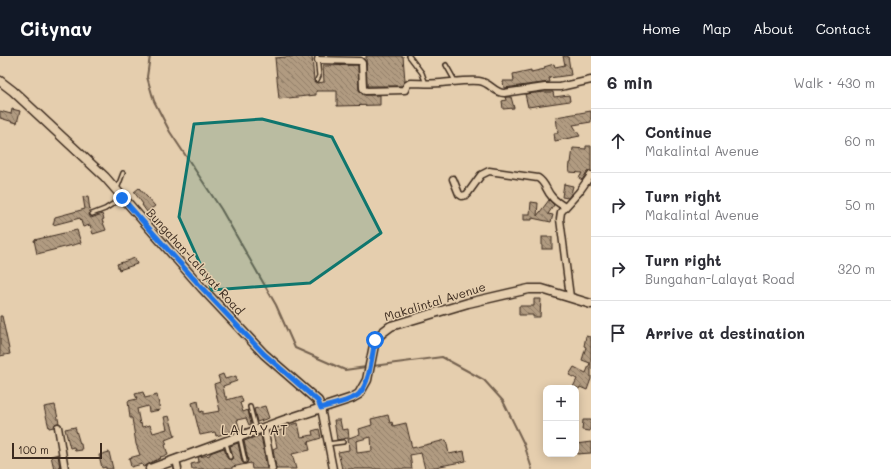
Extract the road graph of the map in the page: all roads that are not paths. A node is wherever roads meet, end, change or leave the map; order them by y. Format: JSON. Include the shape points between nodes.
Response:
{"nodes":[{"id":1,"x":409,"y":56,"type":"edge"},
{"id":2,"x":317,"y":58,"type":"edge"},
{"id":3,"x":446,"y":65,"type":"dead end"},
{"id":4,"x":317,"y":80,"type":"dead end"},
{"id":5,"x":455,"y":80,"type":"junction"},
{"id":6,"x":591,"y":80,"type":"edge"},
{"id":7,"x":0,"y":81,"type":"edge"},
{"id":8,"x":426,"y":84,"type":"junction"},
{"id":9,"x":123,"y":173,"type":"dead end"},
{"id":10,"x":591,"y":175,"type":"edge"},
{"id":11,"x":453,"y":179,"type":"dead end"},
{"id":12,"x":116,"y":191,"type":"junction"},
{"id":13,"x":122,"y":198,"type":"junction"},
{"id":14,"x":565,"y":207,"type":"junction"},
{"id":15,"x":92,"y":214,"type":"dead end"},
{"id":16,"x":570,"y":297,"type":"junction"},
{"id":17,"x":591,"y":304,"type":"edge"},
{"id":18,"x":250,"y":407,"type":"dead end"},
{"id":19,"x":321,"y":408,"type":"junction"},
{"id":20,"x":58,"y":427,"type":"dead end"},
{"id":21,"x":260,"y":429,"type":"junction"},
{"id":22,"x":240,"y":436,"type":"junction"},
{"id":23,"x":226,"y":441,"type":"junction"},
{"id":24,"x":343,"y":442,"type":"dead end"},
{"id":25,"x":327,"y":444,"type":"junction"},
{"id":26,"x":230,"y":457,"type":"dead end"},
{"id":27,"x":176,"y":459,"type":"junction"},
{"id":28,"x":244,"y":462,"type":"dead end"},
{"id":29,"x":65,"y":469,"type":"edge"},
{"id":30,"x":150,"y":469,"type":"edge"},
{"id":31,"x":178,"y":469,"type":"edge"},
{"id":32,"x":272,"y":469,"type":"edge"},
{"id":33,"x":333,"y":469,"type":"edge"}],
"edges":[{"from":1,"to":8,"type":"lane","via":[[422,73]]},
{"from":2,"to":4,"type":"lane"},
{"from":2,"to":8,"type":"street","via":[[360,61],[365,91],[405,90],[410,83]]},
{"from":3,"to":5,"type":"lane"},
{"from":5,"to":6,"type":"street","via":[[485,82],[497,92],[504,93],[560,87]]},
{"from":5,"to":8,"type":"street"},
{"from":7,"to":12,"type":"main road","name":"Bungahan-Lalayat Road","via":[[59,133]]},
{"from":9,"to":12,"type":"lane"},
{"from":10,"to":14,"type":"street"},
{"from":11,"to":14,"type":"street","via":[[462,196],[466,195],[481,175],[489,171],[538,178],[552,198]]},
{"from":12,"to":13,"type":"main road","name":"Bungahan-Lalayat Road"},
{"from":13,"to":15,"type":"lane"},
{"from":13,"to":19,"type":"main road","name":"Bungahan-Lalayat Road","via":[[264,354],[318,401]]},
{"from":14,"to":16,"type":"street","via":[[560,219]]},
{"from":16,"to":17,"type":"main road","name":"Makalintal Avenue"},
{"from":16,"to":19,"type":"main road","name":"Makalintal Avenue","via":[[542,289],[530,289],[468,303],[391,326],[375,340],[367,380],[359,394]]},
{"from":18,"to":21,"type":"lane"},
{"from":19,"to":21,"type":"main road","name":"Makalintal Avenue"},
{"from":19,"to":25,"type":"street"},
{"from":20,"to":29,"type":"street"},
{"from":21,"to":22,"type":"main road","name":"Makalintal Avenue"},
{"from":21,"to":32,"type":"street"},
{"from":22,"to":23,"type":"main road","name":"Makalintal Avenue"},
{"from":22,"to":28,"type":"lane"},
{"from":23,"to":26,"type":"lane"},
{"from":23,"to":27,"type":"main road","name":"Makalintal Avenue"},
{"from":24,"to":25,"type":"lane"},
{"from":25,"to":33,"type":"street"},
{"from":27,"to":30,"type":"main road","name":"Makalintal Avenue"},
{"from":27,"to":31,"type":"street"}]}
